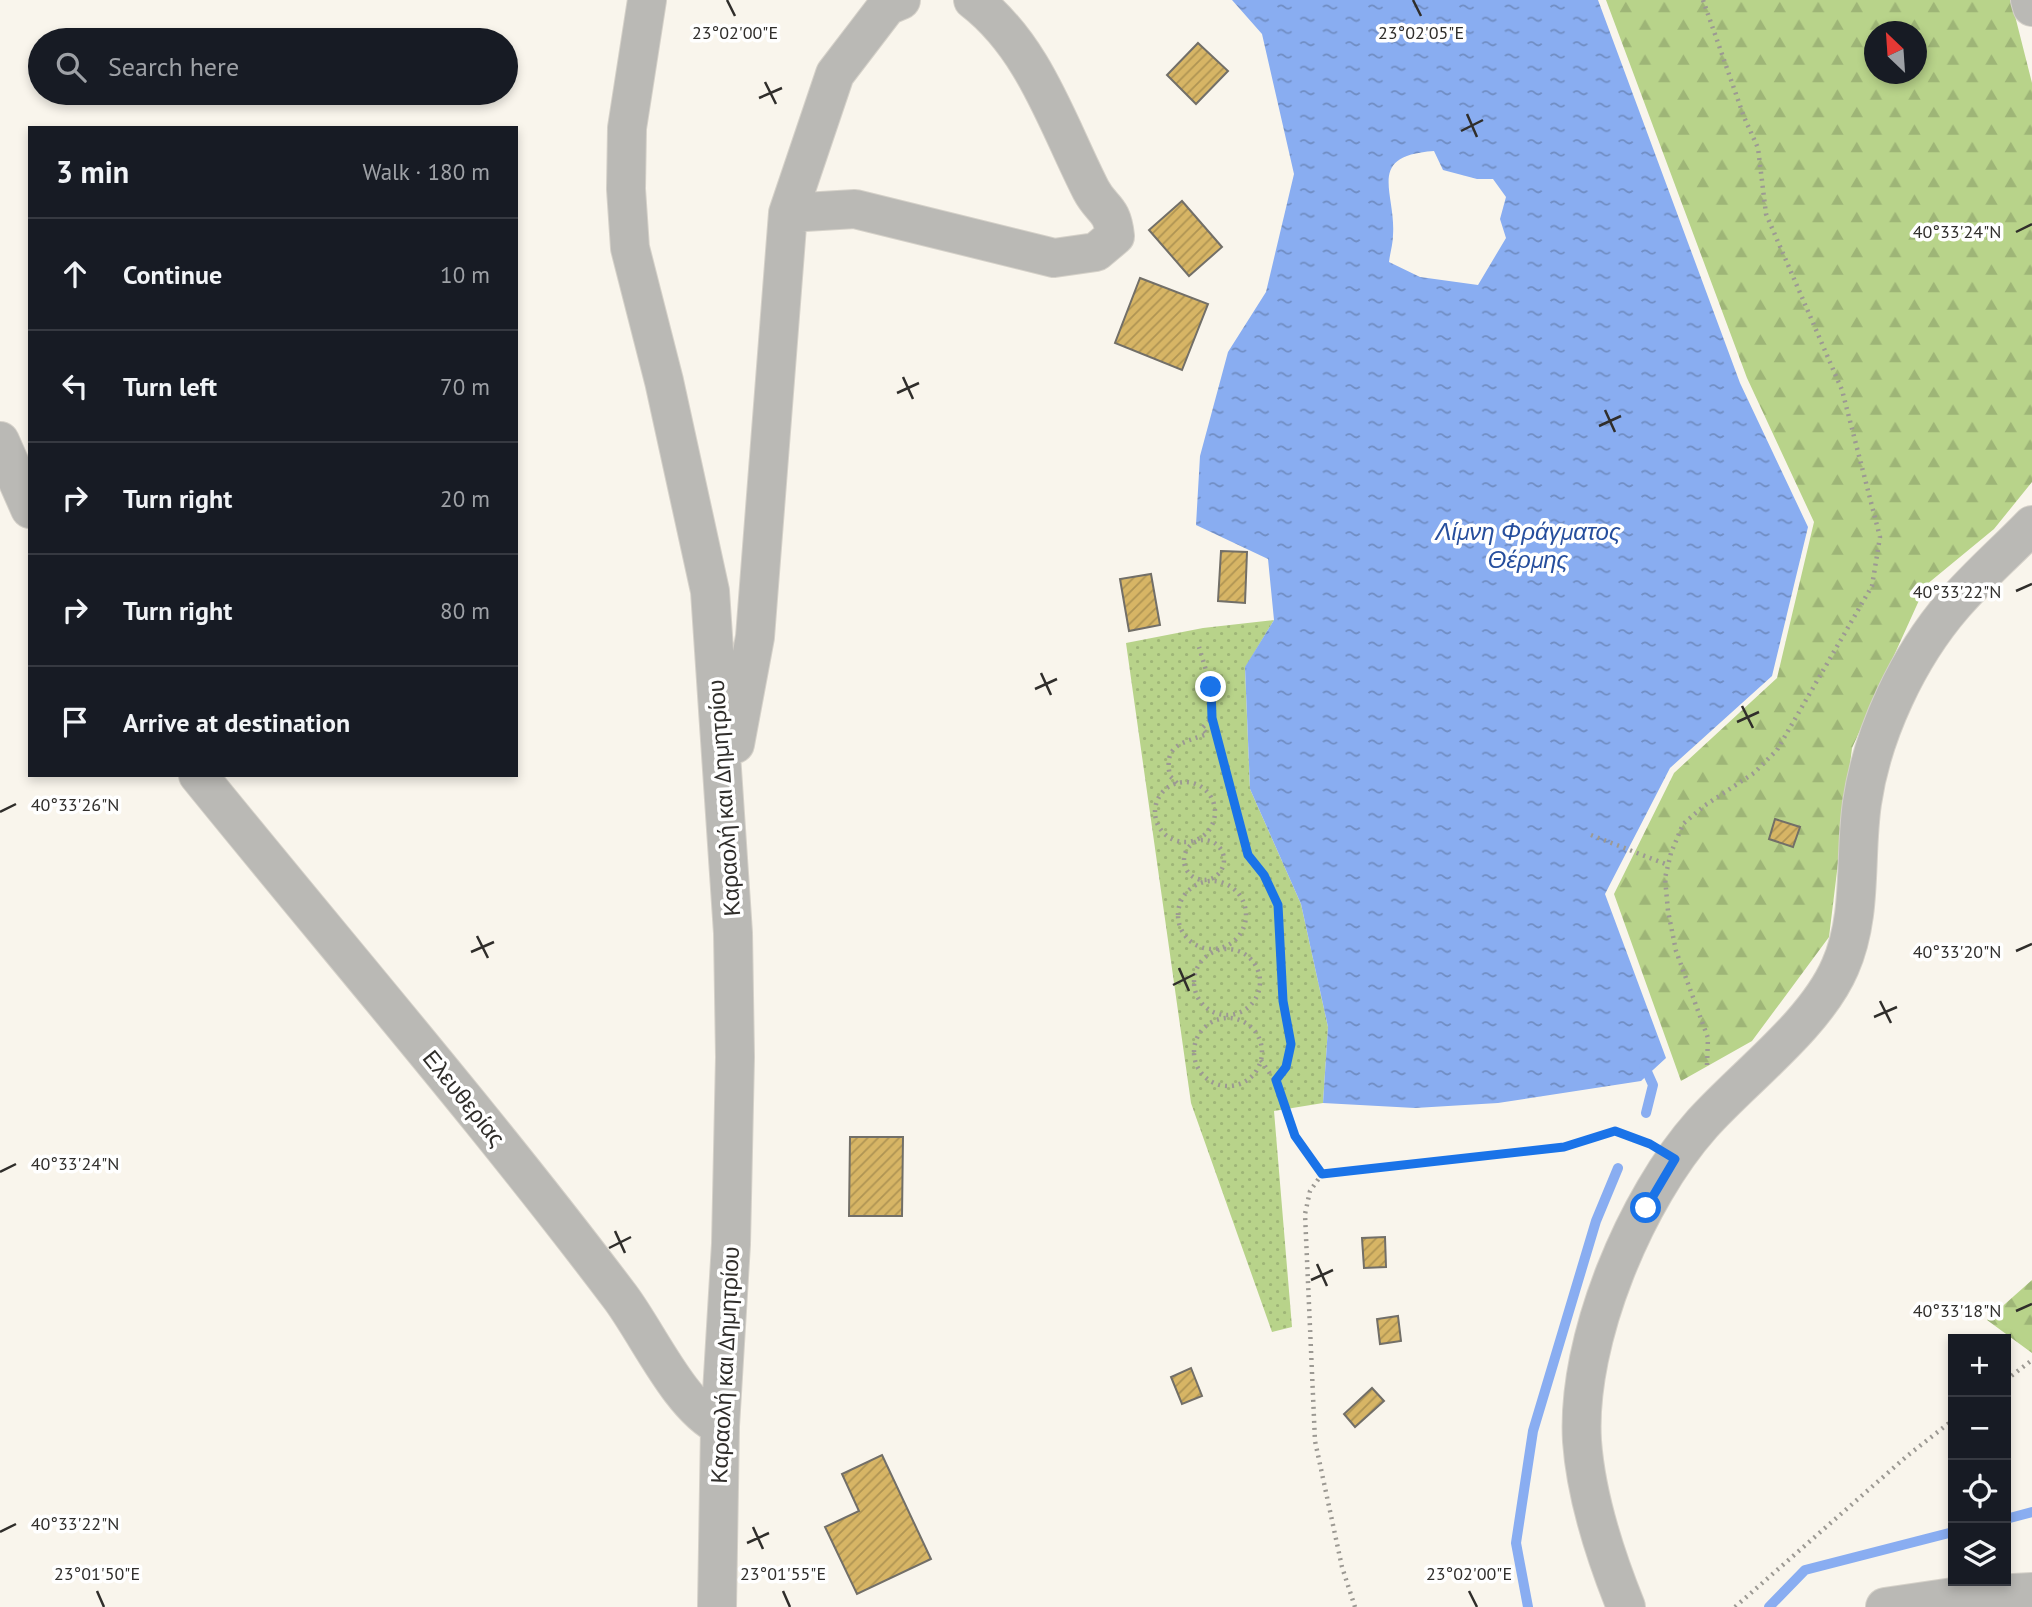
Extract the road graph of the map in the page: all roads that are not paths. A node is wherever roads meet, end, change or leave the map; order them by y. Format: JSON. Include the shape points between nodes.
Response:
{"nodes":[{"id":1,"x":647,"y":0,"type":"edge"},
{"id":2,"x":901,"y":0,"type":"edge"},
{"id":3,"x":973,"y":0,"type":"edge"},
{"id":4,"x":2031,"y":0,"type":"edge"},
{"id":5,"x":2032,"y":7,"type":"edge"},
{"id":6,"x":788,"y":214,"type":"junction"},
{"id":7,"x":0,"y":441,"type":"edge"},
{"id":8,"x":15,"y":490,"type":"edge"},
{"id":9,"x":2032,"y":525,"type":"edge"},
{"id":10,"x":200,"y":777,"type":"edge"},
{"id":11,"x":726,"y":791,"type":"junction"},
{"id":12,"x":720,"y":1426,"type":"junction"},
{"id":13,"x":2032,"y":1592,"type":"edge"},
{"id":14,"x":716,"y":1607,"type":"edge"},
{"id":15,"x":1626,"y":1607,"type":"edge"},
{"id":16,"x":1885,"y":1607,"type":"edge"}],
"edges":[{"from":1,"to":11,"type":"street","name":"Καραολή και Δημητρίου","via":[[627,128],[630,248],[710,591]]},
{"from":2,"to":6,"type":"street","via":[[887,6],[835,74]]},
{"from":3,"to":6,"type":"street","via":[[1023,52],[1093,194],[1113,216],[1115,236],[1096,251],[1054,258],[855,209]]},
{"from":4,"to":5,"type":"street"},
{"from":6,"to":11,"type":"street","via":[[755,637]]},
{"from":7,"to":8,"type":"street"},
{"from":9,"to":15,"type":"street","via":[[1937,626],[1889,715],[1868,765],[1858,835],[1855,908],[1839,970],[1782,1043],[1701,1125],[1662,1152],[1646,1208],[1614,1283],[1590,1361],[1585,1394],[1582,1438],[1586,1473]]},
{"from":10,"to":12,"type":"street","name":"Ελευθερίας","via":[[582,1247],[693,1408]]},
{"from":11,"to":12,"type":"street","name":"Καραολή και Δημητρίου","via":[[735,1058],[732,1244]]},
{"from":12,"to":14,"type":"street","name":"Καραολή και Δημητρίου"},
{"from":13,"to":16,"type":"street"}]}
